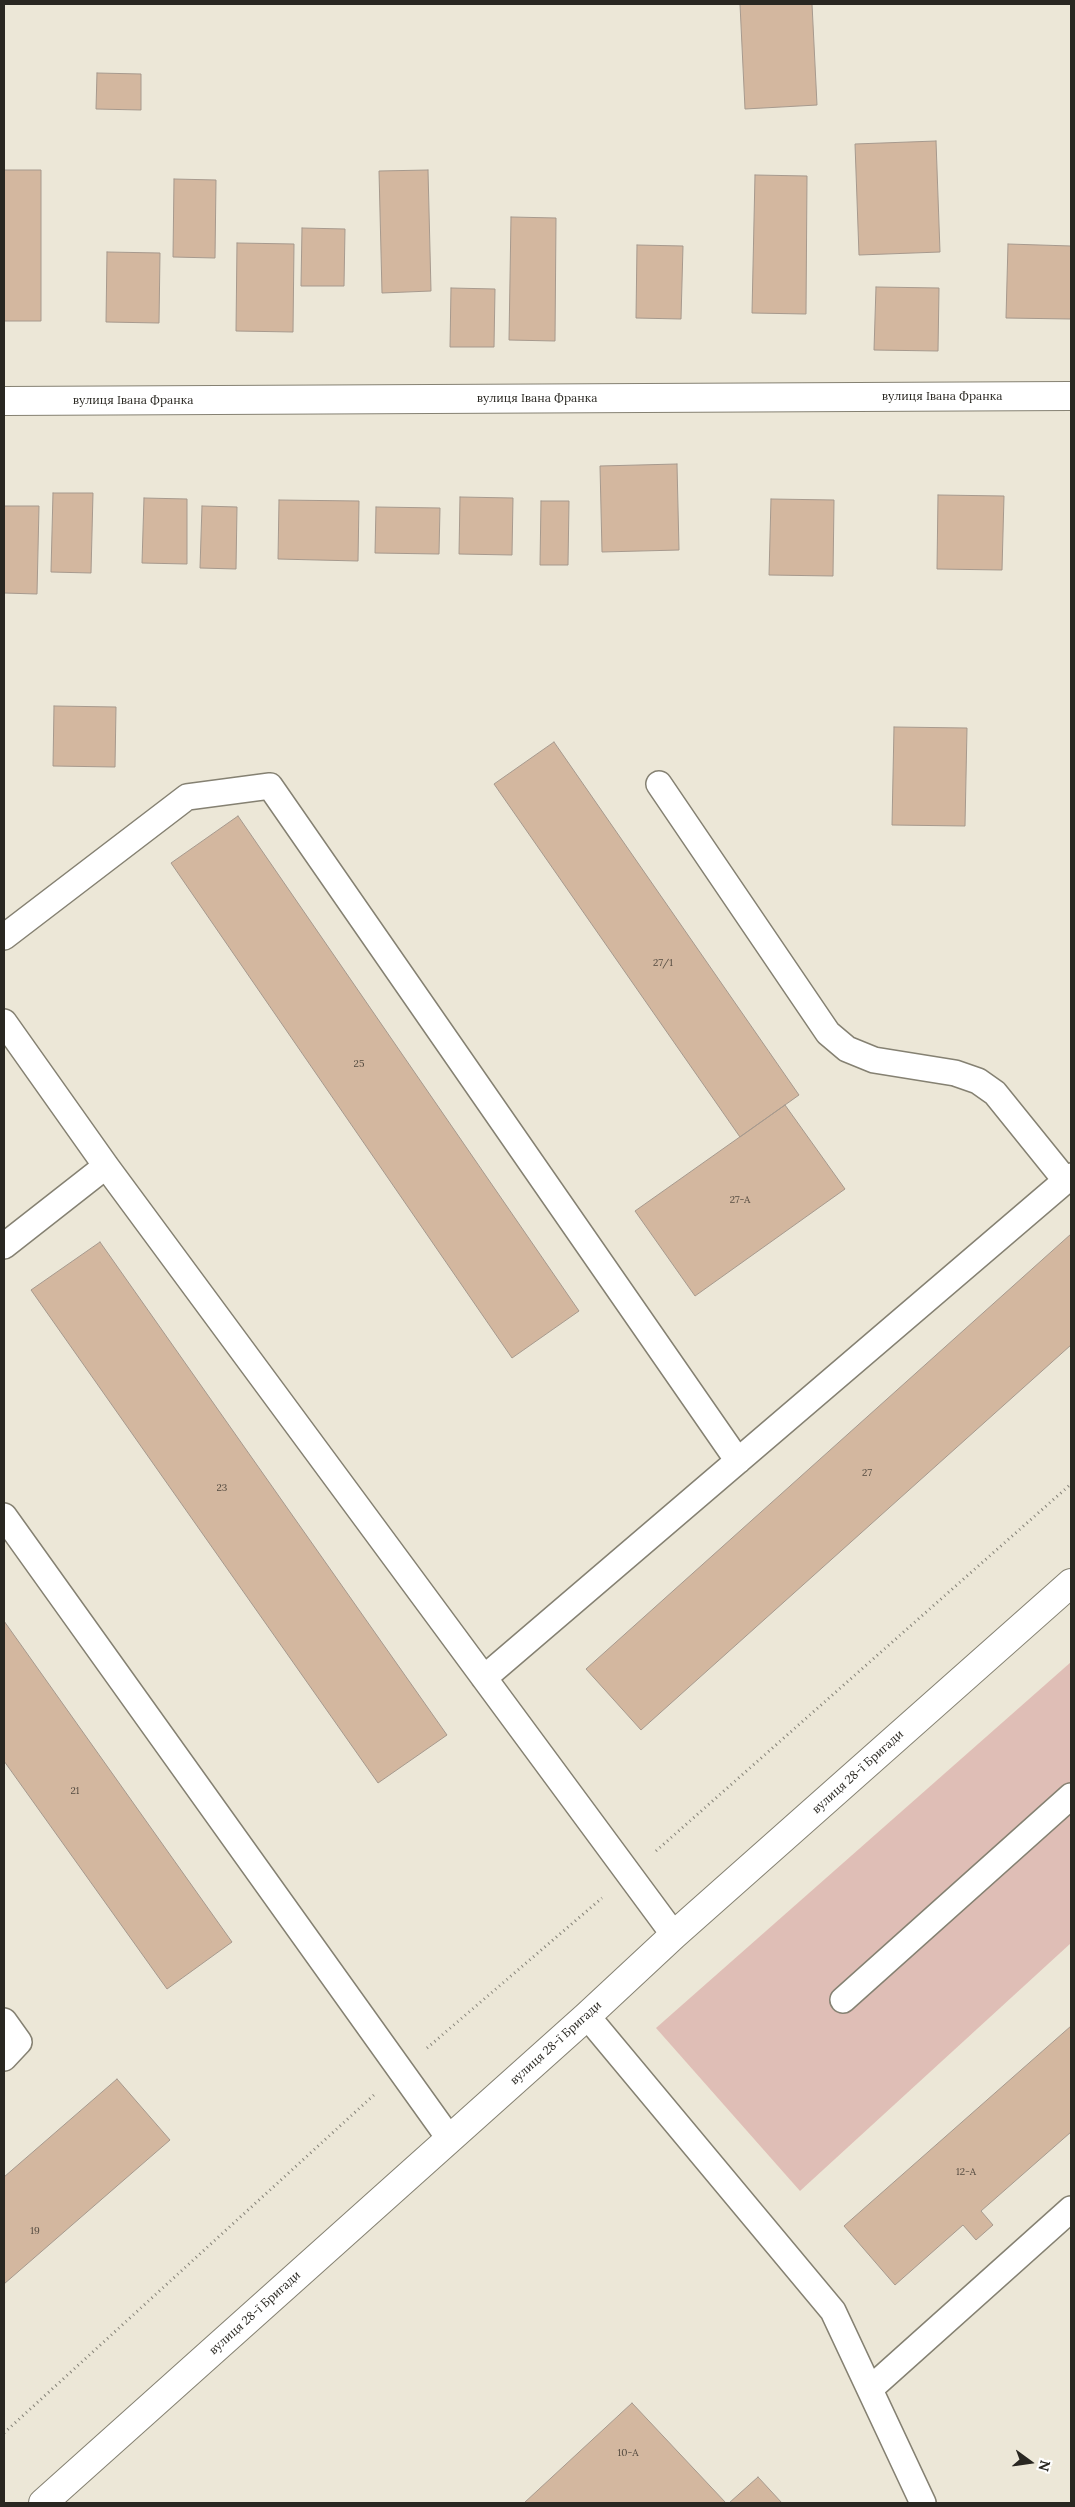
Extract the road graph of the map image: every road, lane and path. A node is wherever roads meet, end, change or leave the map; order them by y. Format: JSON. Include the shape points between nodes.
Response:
{"nodes":[{"id":1,"x":1071,"y":396,"type":"edge"},
{"id":2,"x":4,"y":401,"type":"edge"},
{"id":3,"x":659,"y":784,"type":"dead end"},
{"id":4,"x":4,"y":937,"type":"edge"},
{"id":5,"x":4,"y":1022,"type":"edge"},
{"id":6,"x":106,"y":1166,"type":"junction"},
{"id":7,"x":1068,"y":1178,"type":"edge"},
{"id":8,"x":4,"y":1246,"type":"edge"},
{"id":9,"x":738,"y":1462,"type":"junction"},
{"id":10,"x":1071,"y":1484,"type":"edge"},
{"id":11,"x":4,"y":1516,"type":"edge"},
{"id":12,"x":1071,"y":1584,"type":"edge"},
{"id":13,"x":484,"y":1678,"type":"junction"},
{"id":14,"x":1071,"y":1796,"type":"edge"},
{"id":15,"x":629,"y":1875,"type":"junction"},
{"id":16,"x":674,"y":1935,"type":"junction"},
{"id":17,"x":843,"y":2000,"type":"dead end"},
{"id":18,"x":587,"y":2016,"type":"junction"},
{"id":19,"x":4,"y":2022,"type":"edge"},
{"id":20,"x":4,"y":2058,"type":"edge"},
{"id":21,"x":401,"y":2070,"type":"junction"},
{"id":22,"x":449,"y":2138,"type":"junction"},
{"id":23,"x":1071,"y":2209,"type":"edge"},
{"id":24,"x":870,"y":2390,"type":"junction"},
{"id":25,"x":4,"y":2433,"type":"edge"},
{"id":26,"x":43,"y":2503,"type":"edge"},
{"id":27,"x":923,"y":2503,"type":"edge"}],
"edges":[{"from":1,"to":2,"type":"street","name":"вулиця Івана Франка"},
{"from":3,"to":7,"type":"lane","via":[[828,1033],[847,1049],[874,1060],[955,1073],[978,1081],[995,1093]]},
{"from":4,"to":9,"type":"lane","via":[[187,797],[270,786]]},
{"from":5,"to":6,"type":"lane"},
{"from":6,"to":8,"type":"lane"},
{"from":6,"to":13,"type":"lane"},
{"from":7,"to":9,"type":"lane"},
{"from":9,"to":13,"type":"lane"},
{"from":10,"to":15,"type":"path"},
{"from":11,"to":21,"type":"lane"},
{"from":12,"to":16,"type":"street","name":"вулиця 28-ї Бригади"},
{"from":13,"to":15,"type":"lane"},
{"from":14,"to":17,"type":"lane"},
{"from":15,"to":16,"type":"lane"},
{"from":15,"to":21,"type":"path"},
{"from":16,"to":18,"type":"street","name":"вулиця 28-ї Бригади"},
{"from":18,"to":22,"type":"street","name":"вулиця 28-ї Бригади"},
{"from":18,"to":24,"type":"lane","via":[[833,2311]]},
{"from":19,"to":20,"type":"lane","via":[[19,2042]]},
{"from":21,"to":22,"type":"lane"},
{"from":21,"to":25,"type":"path"},
{"from":22,"to":26,"type":"street","name":"вулиця 28-ї Бригади"},
{"from":23,"to":24,"type":"lane"},
{"from":24,"to":27,"type":"lane"}]}
